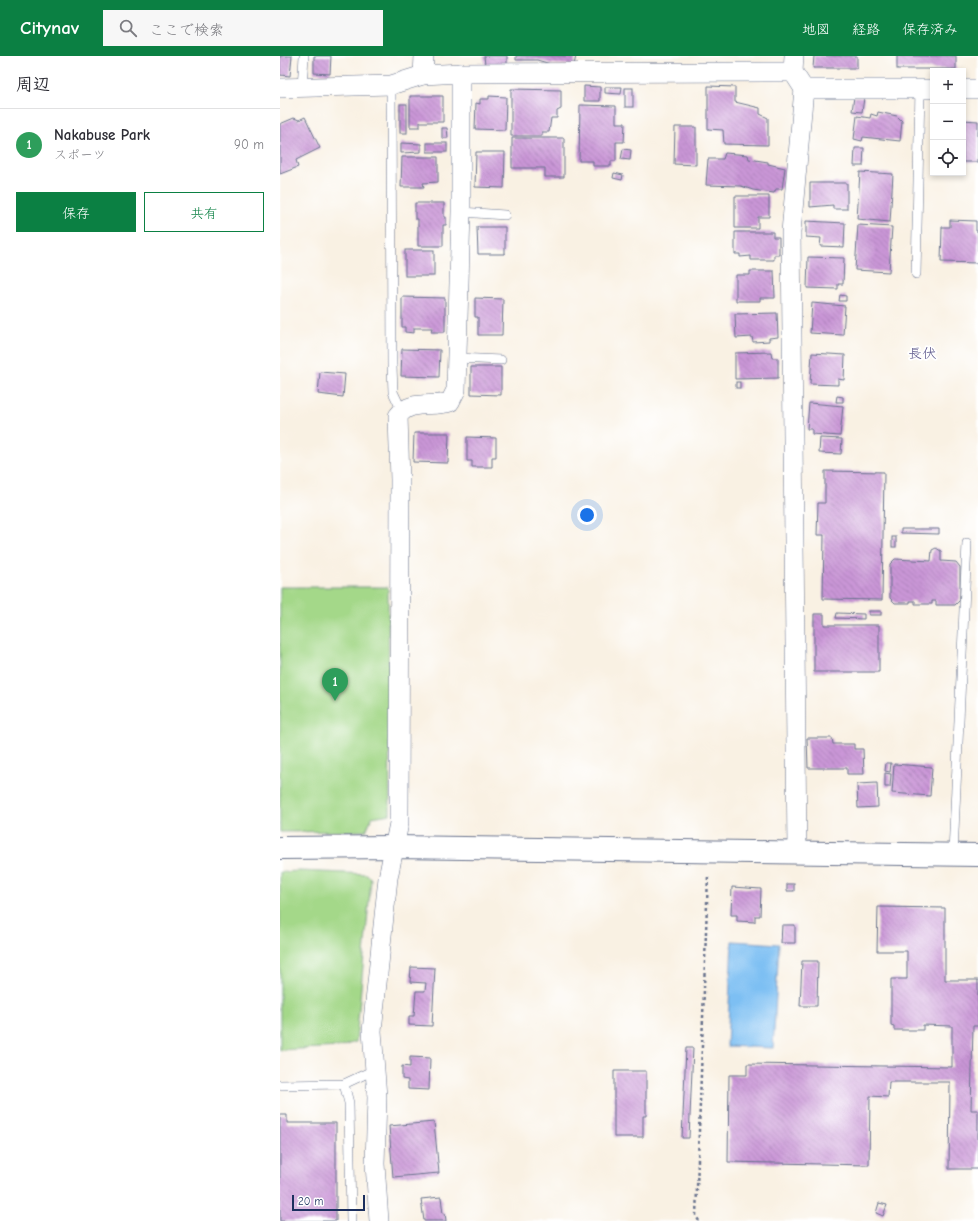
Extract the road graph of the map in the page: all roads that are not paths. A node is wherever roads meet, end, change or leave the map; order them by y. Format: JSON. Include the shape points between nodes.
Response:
{"nodes":[{"id":1,"x":304,"y":56,"type":"edge"},
{"id":2,"x":424,"y":56,"type":"edge"},
{"id":3,"x":583,"y":64,"type":"edge"},
{"id":4,"x":698,"y":64,"type":"edge"},
{"id":5,"x":794,"y":64,"type":"edge"},
{"id":6,"x":461,"y":73,"type":"junction"},
{"id":7,"x":423,"y":75,"type":"junction"},
{"id":8,"x":391,"y":85,"type":"junction"},
{"id":9,"x":280,"y":88,"type":"edge"},
{"id":10,"x":302,"y":88,"type":"junction"},
{"id":11,"x":804,"y":89,"type":"junction"},
{"id":12,"x":926,"y":89,"type":"edge"},
{"id":13,"x":966,"y":89,"type":"edge"},
{"id":14,"x":978,"y":89,"type":"edge"},
{"id":15,"x":461,"y":212,"type":"junction"},
{"id":16,"x":505,"y":214,"type":"dead end"},
{"id":17,"x":916,"y":274,"type":"dead end"},
{"id":18,"x":456,"y":358,"type":"junction"},
{"id":19,"x":500,"y":360,"type":"dead end"},
{"id":20,"x":402,"y":411,"type":"junction"},
{"id":21,"x":967,"y":543,"type":"dead end"},
{"id":22,"x":395,"y":847,"type":"junction"},
{"id":23,"x":280,"y":848,"type":"edge"},
{"id":24,"x":797,"y":851,"type":"junction"},
{"id":25,"x":953,"y":854,"type":"junction"},
{"id":26,"x":978,"y":855,"type":"edge"},
{"id":27,"x":374,"y":1070,"type":"junction"},
{"id":28,"x":344,"y":1084,"type":"junction"},
{"id":29,"x":280,"y":1085,"type":"edge"},
{"id":30,"x":351,"y":1221,"type":"edge"},
{"id":31,"x":379,"y":1221,"type":"edge"}],
"edges":[{"from":1,"to":10,"type":"lane"},
{"from":2,"to":7,"type":"street"},
{"from":3,"to":4,"type":"street"},
{"from":3,"to":6,"type":"street"},
{"from":4,"to":5,"type":"street"},
{"from":5,"to":11,"type":"street"},
{"from":6,"to":7,"type":"street"},
{"from":6,"to":15,"type":"street"},
{"from":7,"to":8,"type":"street"},
{"from":8,"to":10,"type":"street"},
{"from":8,"to":20,"type":"lane","via":[[392,366],[393,392]]},
{"from":9,"to":10,"type":"street"},
{"from":11,"to":12,"type":"street"},
{"from":11,"to":24,"type":"street","via":[[791,232]]},
{"from":12,"to":17,"type":"lane"},
{"from":13,"to":14,"type":"street"},
{"from":15,"to":16,"type":"lane"},
{"from":15,"to":18,"type":"street"},
{"from":18,"to":19,"type":"lane"},
{"from":18,"to":20,"type":"street","via":[[456,390],[450,402],[410,406]]},
{"from":20,"to":22,"type":"street","via":[[398,416],[399,823]]},
{"from":21,"to":25,"type":"lane"},
{"from":22,"to":23,"type":"street"},
{"from":22,"to":24,"type":"street"},
{"from":22,"to":27,"type":"street","via":[[388,878],[372,1031]]},
{"from":24,"to":25,"type":"street"},
{"from":25,"to":26,"type":"street"},
{"from":27,"to":28,"type":"lane"},
{"from":27,"to":31,"type":"street"},
{"from":28,"to":29,"type":"lane"},
{"from":28,"to":30,"type":"lane","via":[[349,1103]]}]}
